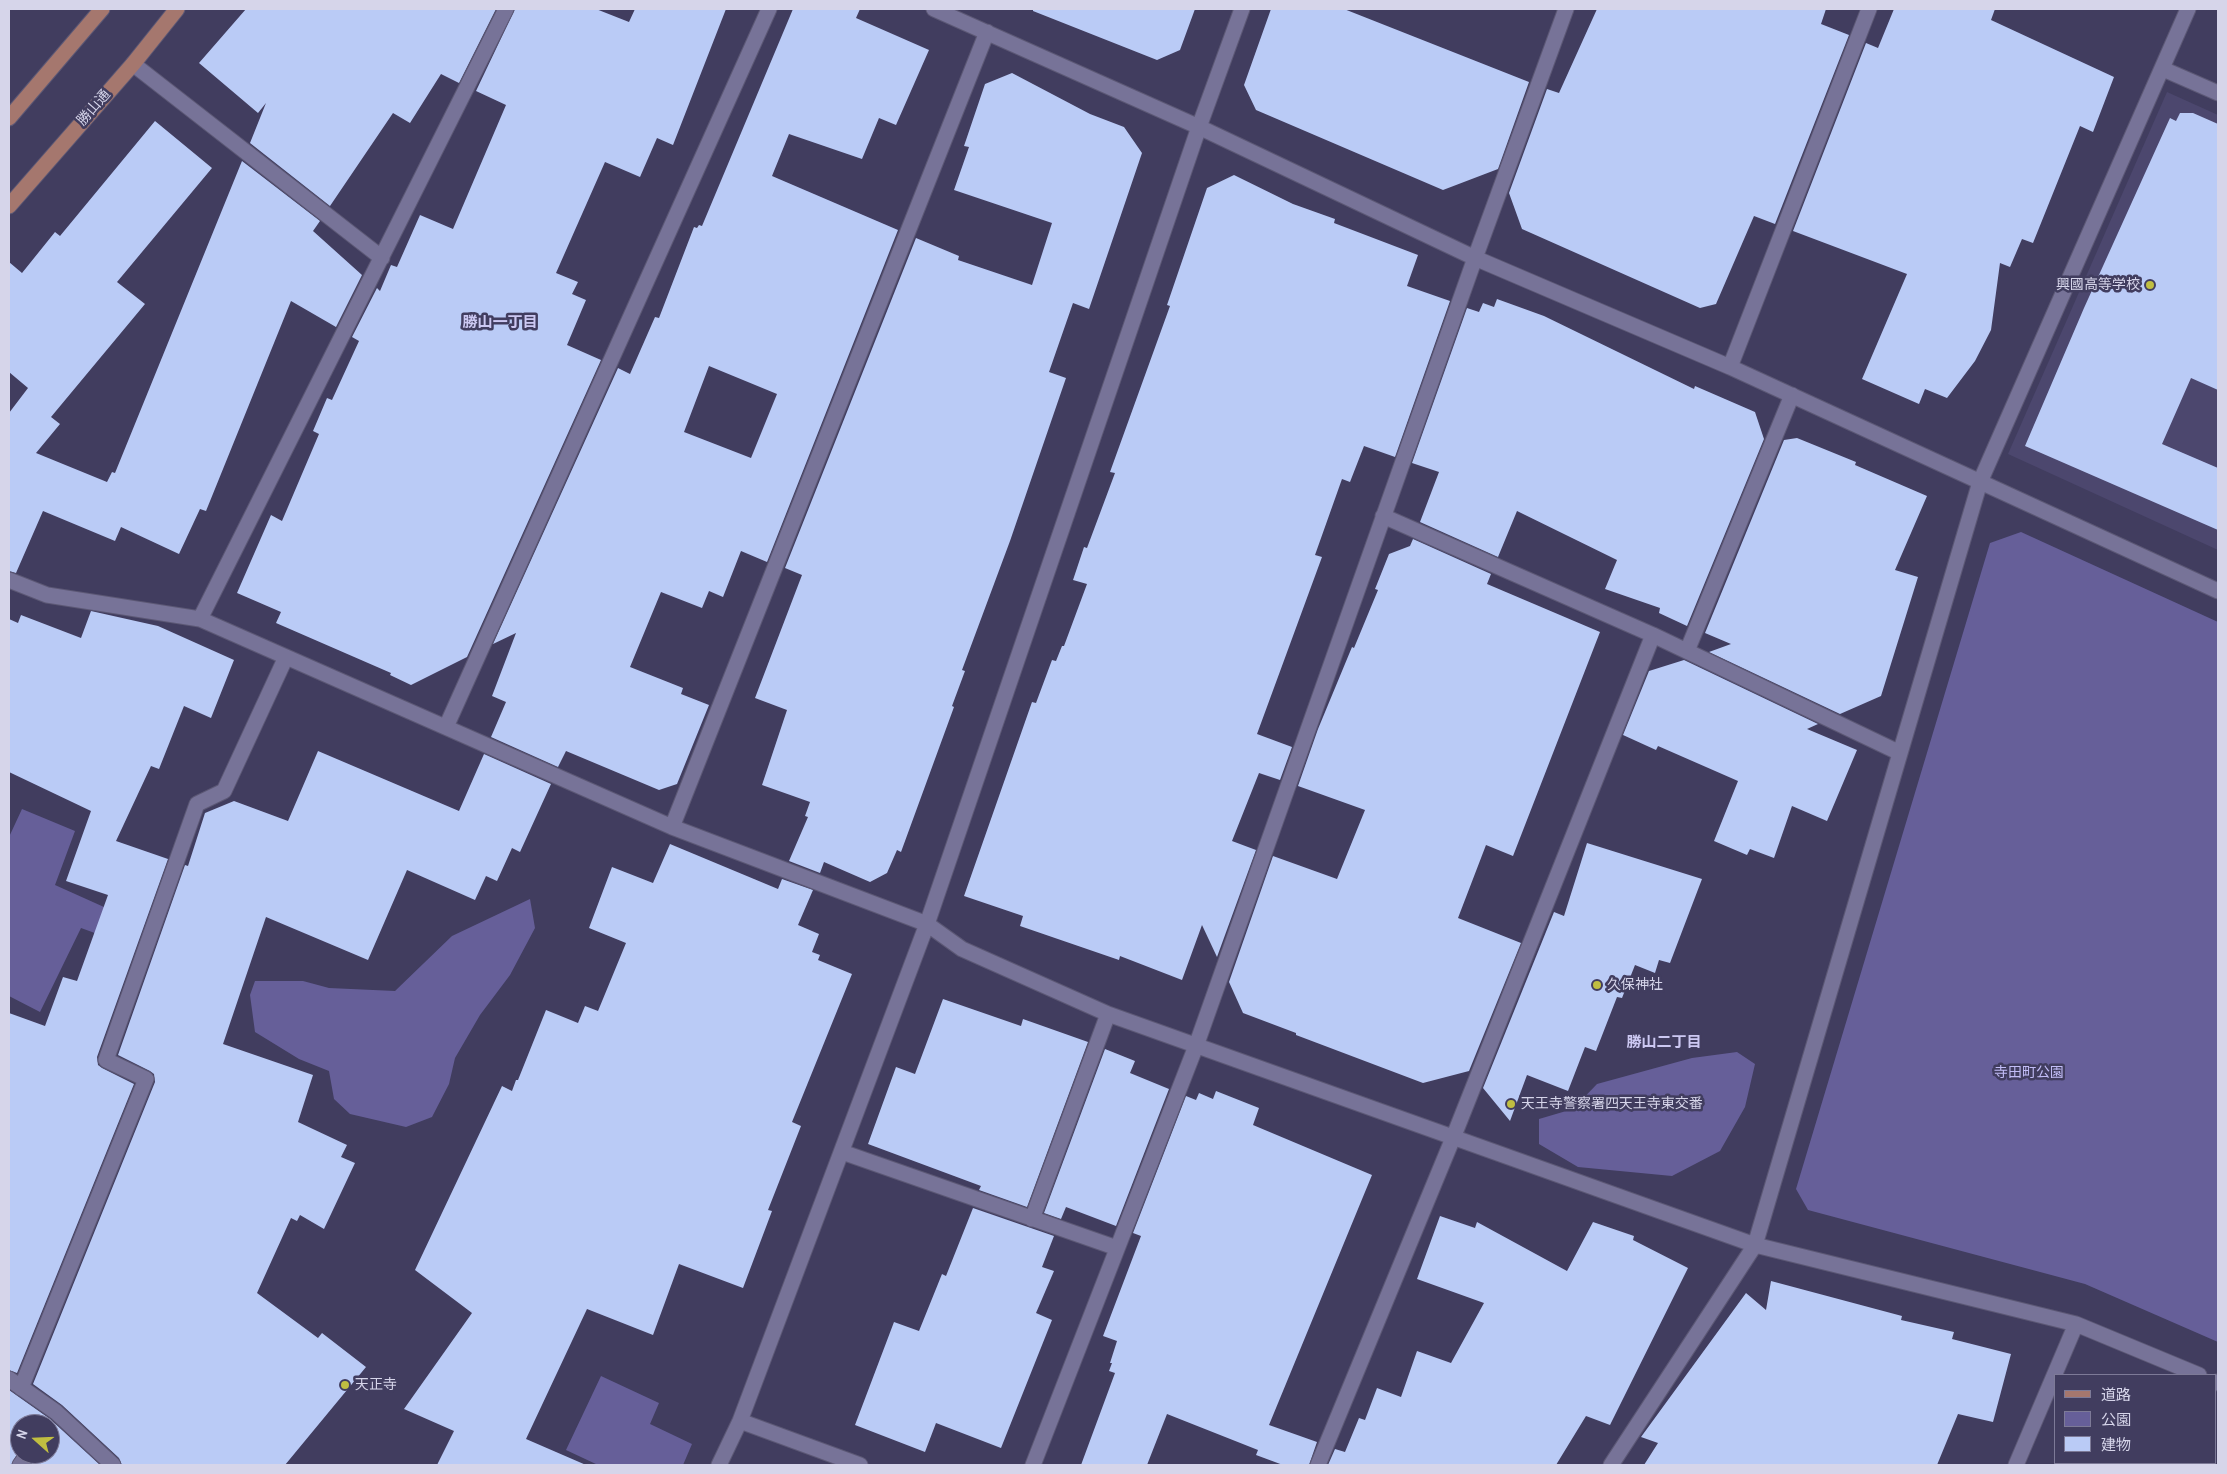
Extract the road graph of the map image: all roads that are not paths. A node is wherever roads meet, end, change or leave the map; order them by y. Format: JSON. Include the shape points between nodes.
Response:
{"nodes":[{"id":1,"x":102,"y":9,"type":"edge"},
{"id":2,"x":177,"y":9,"type":"edge"},
{"id":3,"x":506,"y":9,"type":"edge"},
{"id":4,"x":769,"y":9,"type":"edge"},
{"id":5,"x":934,"y":9,"type":"edge"},
{"id":6,"x":1242,"y":9,"type":"edge"},
{"id":7,"x":1566,"y":9,"type":"edge"},
{"id":8,"x":1868,"y":9,"type":"edge"},
{"id":9,"x":2188,"y":9,"type":"edge"},
{"id":10,"x":987,"y":32,"type":"junction"},
{"id":11,"x":133,"y":64,"type":"junction"},
{"id":12,"x":2163,"y":68,"type":"junction"},
{"id":13,"x":2218,"y":93,"type":"edge"},
{"id":14,"x":9,"y":118,"type":"edge"},
{"id":15,"x":1199,"y":127,"type":"junction"},
{"id":16,"x":9,"y":206,"type":"edge"},
{"id":17,"x":382,"y":258,"type":"junction"},
{"id":18,"x":1475,"y":258,"type":"junction"},
{"id":19,"x":1730,"y":367,"type":"junction"},
{"id":20,"x":1792,"y":395,"type":"junction"},
{"id":21,"x":1980,"y":482,"type":"junction"},
{"id":22,"x":1383,"y":516,"type":"junction"},
{"id":23,"x":9,"y":580,"type":"edge"},
{"id":24,"x":2218,"y":591,"type":"edge"},
{"id":25,"x":200,"y":619,"type":"junction"},
{"id":26,"x":1653,"y":635,"type":"junction"},
{"id":27,"x":1687,"y":651,"type":"junction"},
{"id":28,"x":286,"y":657,"type":"junction"},
{"id":29,"x":446,"y":727,"type":"junction"},
{"id":30,"x":1900,"y":753,"type":"junction"},
{"id":31,"x":672,"y":827,"type":"junction"},
{"id":32,"x":927,"y":924,"type":"junction"},
{"id":33,"x":1108,"y":1014,"type":"junction"},
{"id":34,"x":1196,"y":1046,"type":"junction"},
{"id":35,"x":1453,"y":1138,"type":"junction"},
{"id":36,"x":842,"y":1152,"type":"junction"},
{"id":37,"x":1032,"y":1219,"type":"junction"},
{"id":38,"x":1755,"y":1245,"type":"junction"},
{"id":39,"x":1116,"y":1248,"type":"junction"},
{"id":40,"x":2076,"y":1324,"type":"junction"},
{"id":41,"x":2055,"y":1374,"type":"edge"},
{"id":42,"x":2197,"y":1374,"type":"edge"},
{"id":43,"x":2054,"y":1376,"type":"edge"},
{"id":44,"x":9,"y":1379,"type":"edge"},
{"id":45,"x":21,"y":1388,"type":"junction"},
{"id":46,"x":48,"y":1414,"type":"edge"},
{"id":47,"x":740,"y":1421,"type":"junction"},
{"id":48,"x":60,"y":1424,"type":"edge"},
{"id":49,"x":113,"y":1465,"type":"edge"},
{"id":50,"x":719,"y":1465,"type":"edge"},
{"id":51,"x":860,"y":1465,"type":"edge"},
{"id":52,"x":1033,"y":1465,"type":"edge"},
{"id":53,"x":1318,"y":1465,"type":"edge"},
{"id":54,"x":1611,"y":1465,"type":"edge"},
{"id":55,"x":2016,"y":1465,"type":"edge"}],
"edges":[{"from":1,"to":14,"type":"main road"},
{"from":2,"to":11,"type":"main road","name":"勝山通"},
{"from":3,"to":17,"type":"street"},
{"from":4,"to":29,"type":"street"},
{"from":5,"to":10,"type":"street"},
{"from":6,"to":15,"type":"street"},
{"from":7,"to":18,"type":"street"},
{"from":8,"to":19,"type":"street"},
{"from":9,"to":12,"type":"street"},
{"from":10,"to":15,"type":"street"},
{"from":10,"to":31,"type":"street"},
{"from":11,"to":16,"type":"main road","name":"勝山通"},
{"from":11,"to":17,"type":"street"},
{"from":12,"to":13,"type":"street"},
{"from":12,"to":21,"type":"street"},
{"from":15,"to":18,"type":"street"},
{"from":15,"to":32,"type":"street"},
{"from":17,"to":25,"type":"street"},
{"from":18,"to":19,"type":"street"},
{"from":18,"to":22,"type":"street"},
{"from":19,"to":20,"type":"street"},
{"from":20,"to":21,"type":"street"},
{"from":20,"to":27,"type":"street"},
{"from":21,"to":24,"type":"street"},
{"from":21,"to":30,"type":"street"},
{"from":22,"to":26,"type":"street"},
{"from":22,"to":34,"type":"street"},
{"from":23,"to":25,"type":"street","via":[[47,595]]},
{"from":25,"to":28,"type":"street"},
{"from":26,"to":27,"type":"street"},
{"from":26,"to":35,"type":"street"},
{"from":27,"to":30,"type":"street"},
{"from":28,"to":29,"type":"street"},
{"from":28,"to":45,"type":"street","via":[[224,791],[197,804],[106,1060],[146,1079]]},
{"from":29,"to":31,"type":"street"},
{"from":30,"to":38,"type":"street"},
{"from":31,"to":32,"type":"street"},
{"from":32,"to":33,"type":"street","via":[[962,949]]},
{"from":32,"to":36,"type":"street"},
{"from":33,"to":34,"type":"street"},
{"from":33,"to":37,"type":"street"},
{"from":34,"to":35,"type":"street"},
{"from":34,"to":39,"type":"street"},
{"from":35,"to":38,"type":"street"},
{"from":35,"to":53,"type":"street"},
{"from":36,"to":37,"type":"street"},
{"from":36,"to":47,"type":"street"},
{"from":37,"to":39,"type":"street"},
{"from":38,"to":40,"type":"street"},
{"from":38,"to":54,"type":"street"},
{"from":39,"to":52,"type":"street"},
{"from":40,"to":41,"type":"street"},
{"from":40,"to":42,"type":"street"},
{"from":43,"to":55,"type":"street"},
{"from":44,"to":45,"type":"street"},
{"from":45,"to":46,"type":"street"},
{"from":47,"to":50,"type":"street"},
{"from":47,"to":51,"type":"street"},
{"from":48,"to":49,"type":"street"}]}
